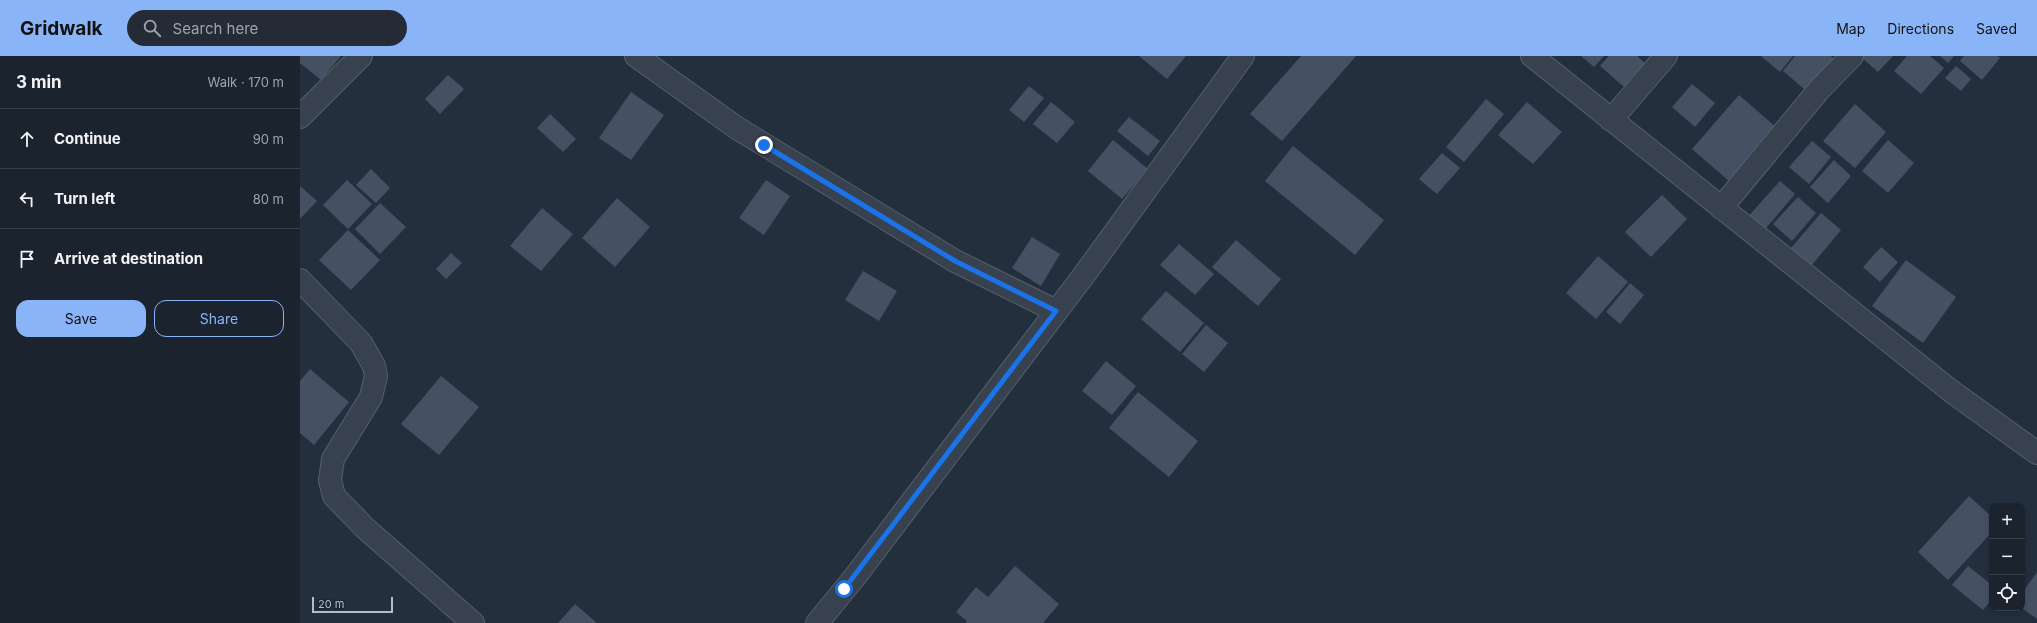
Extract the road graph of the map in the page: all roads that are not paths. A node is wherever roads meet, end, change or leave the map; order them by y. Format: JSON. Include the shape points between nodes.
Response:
{"nodes":[{"id":1,"x":361,"y":56,"type":"edge"},
{"id":2,"x":636,"y":56,"type":"edge"},
{"id":3,"x":1242,"y":56,"type":"edge"},
{"id":4,"x":1532,"y":56,"type":"edge"},
{"id":5,"x":1666,"y":56,"type":"edge"},
{"id":6,"x":1852,"y":56,"type":"edge"},
{"id":7,"x":300,"y":117,"type":"edge"},
{"id":8,"x":1611,"y":120,"type":"junction"},
{"id":9,"x":1721,"y":208,"type":"junction"},
{"id":10,"x":300,"y":280,"type":"edge"},
{"id":11,"x":1056,"y":311,"type":"junction"},
{"id":12,"x":2037,"y":453,"type":"edge"},
{"id":13,"x":473,"y":623,"type":"edge"},
{"id":14,"x":817,"y":623,"type":"edge"}],
"edges":[{"from":1,"to":7,"type":"street"},
{"from":2,"to":11,"type":"street","via":[[737,128],[955,261]]},
{"from":3,"to":11,"type":"street"},
{"from":4,"to":8,"type":"street"},
{"from":5,"to":8,"type":"street"},
{"from":6,"to":9,"type":"street","via":[[1818,91]]},
{"from":8,"to":9,"type":"street"},
{"from":9,"to":12,"type":"street","via":[[1951,391]]},
{"from":10,"to":13,"type":"street","via":[[360,343],[374,366],[376,376],[371,397],[334,459],[330,480],[334,496],[365,528]]},
{"from":11,"to":14,"type":"street","via":[[854,578]]}]}
